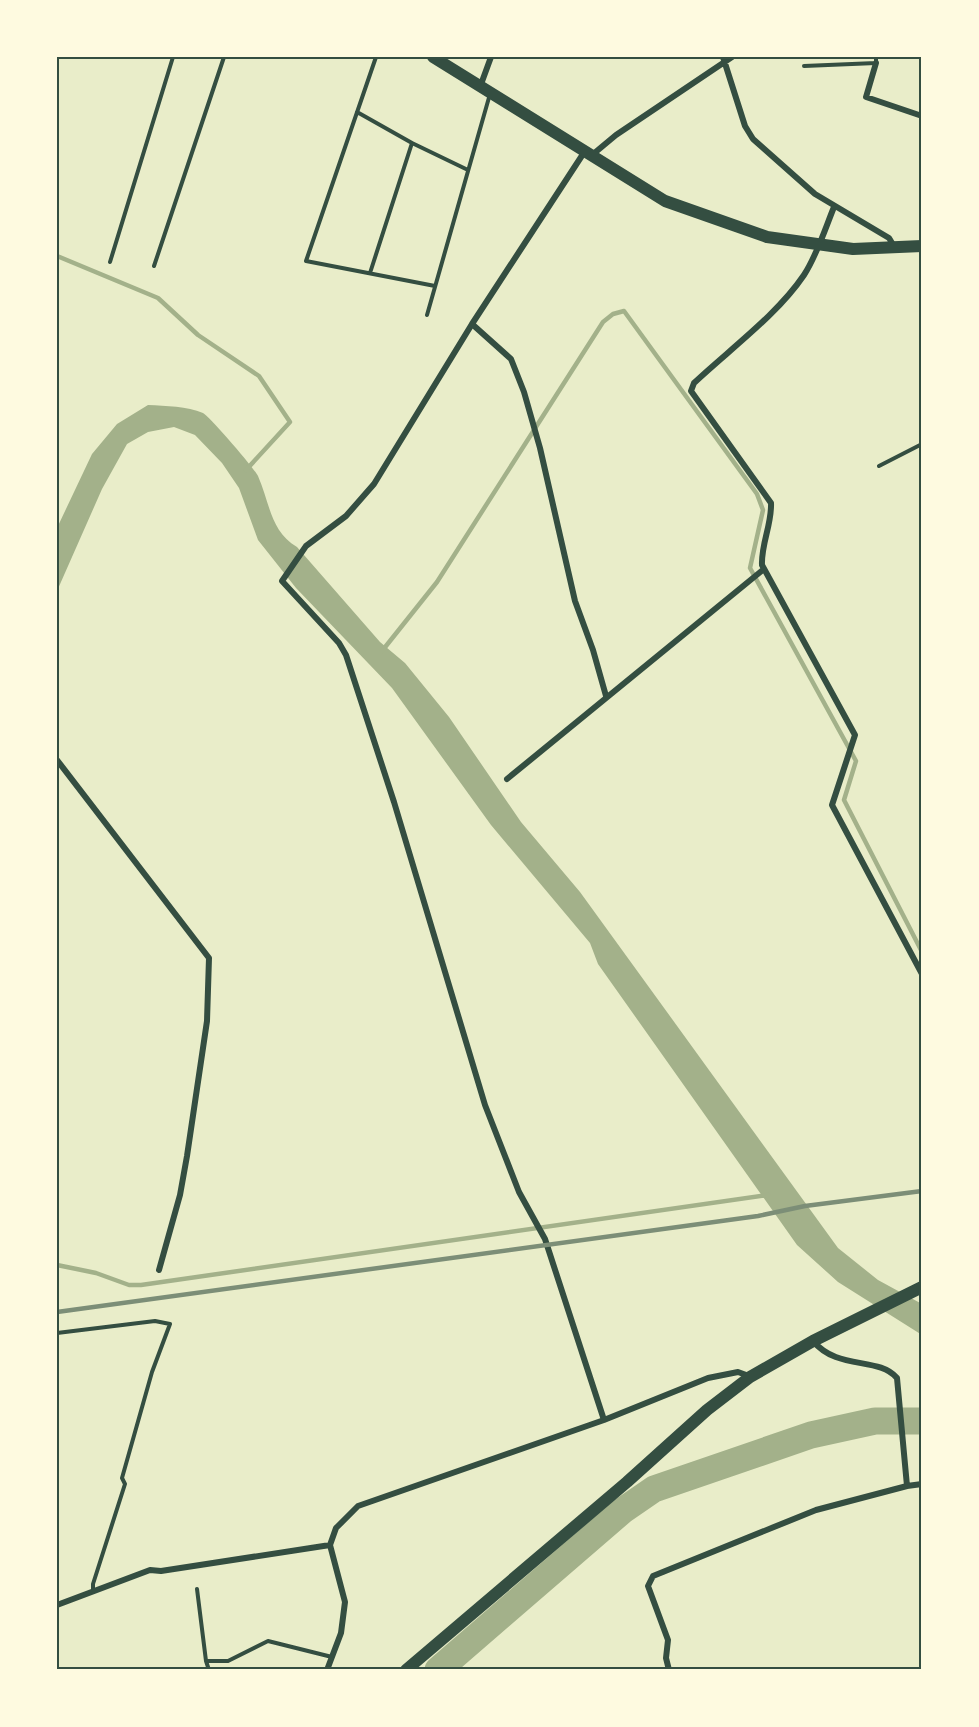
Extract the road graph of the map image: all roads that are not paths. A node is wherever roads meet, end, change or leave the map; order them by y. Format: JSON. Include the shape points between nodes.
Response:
{"nodes":[{"id":1,"x":173,"y":57,"type":"edge"},
{"id":2,"x":224,"y":57,"type":"edge"},
{"id":3,"x":376,"y":57,"type":"edge"},
{"id":4,"x":433,"y":57,"type":"edge"},
{"id":5,"x":491,"y":57,"type":"edge"},
{"id":6,"x":732,"y":57,"type":"edge"},
{"id":7,"x":724,"y":60,"type":"edge"},
{"id":8,"x":876,"y":60,"type":"edge"},
{"id":9,"x":804,"y":66,"type":"dead end"},
{"id":10,"x":485,"y":90,"type":"junction"},
{"id":11,"x":357,"y":112,"type":"junction"},
{"id":12,"x":922,"y":116,"type":"edge"},
{"id":13,"x":412,"y":143,"type":"junction"},
{"id":14,"x":589,"y":154,"type":"junction"},
{"id":15,"x":468,"y":170,"type":"junction"},
{"id":16,"x":834,"y":207,"type":"junction"},
{"id":17,"x":817,"y":246,"type":"junction"},
{"id":18,"x":922,"y":246,"type":"edge"},
{"id":19,"x":896,"y":249,"type":"junction"},
{"id":20,"x":110,"y":262,"type":"dead end"},
{"id":21,"x":154,"y":266,"type":"dead end"},
{"id":22,"x":370,"y":273,"type":"junction"},
{"id":23,"x":435,"y":286,"type":"junction"},
{"id":24,"x":427,"y":315,"type":"dead end"},
{"id":25,"x":472,"y":324,"type":"junction"},
{"id":26,"x":922,"y":444,"type":"edge"},
{"id":27,"x":879,"y":466,"type":"dead end"},
{"id":28,"x":762,"y":570,"type":"junction"},
{"id":29,"x":606,"y":696,"type":"junction"},
{"id":30,"x":57,"y":760,"type":"edge"},
{"id":31,"x":507,"y":779,"type":"dead end"},
{"id":32,"x":922,"y":974,"type":"edge"},
{"id":33,"x":159,"y":1270,"type":"dead end"},
{"id":34,"x":922,"y":1287,"type":"edge"},
{"id":35,"x":57,"y":1333,"type":"edge"},
{"id":36,"x":813,"y":1341,"type":"junction"},
{"id":37,"x":750,"y":1377,"type":"junction"},
{"id":38,"x":604,"y":1419,"type":"junction"},
{"id":39,"x":922,"y":1484,"type":"edge"},
{"id":40,"x":907,"y":1486,"type":"junction"},
{"id":41,"x":330,"y":1545,"type":"junction"},
{"id":42,"x":197,"y":1589,"type":"dead end"},
{"id":43,"x":93,"y":1593,"type":"junction"},
{"id":44,"x":57,"y":1605,"type":"edge"},
{"id":45,"x":333,"y":1657,"type":"junction"},
{"id":46,"x":206,"y":1661,"type":"junction"},
{"id":47,"x":209,"y":1670,"type":"edge"},
{"id":48,"x":327,"y":1670,"type":"edge"},
{"id":49,"x":406,"y":1670,"type":"edge"},
{"id":50,"x":669,"y":1670,"type":"edge"}],
"edges":[{"from":1,"to":20,"type":"lane"},
{"from":2,"to":21,"type":"lane"},
{"from":3,"to":11,"type":"lane"},
{"from":4,"to":10,"type":"main road"},
{"from":5,"to":10,"type":"street"},
{"from":6,"to":7,"type":"street"},
{"from":7,"to":14,"type":"street"},
{"from":7,"to":16,"type":"street","via":[[738,108],[753,138],[792,176]]},
{"from":8,"to":9,"type":"lane"},
{"from":8,"to":12,"type":"street","via":[[866,97]]},
{"from":10,"to":14,"type":"main road"},
{"from":10,"to":15,"type":"lane"},
{"from":11,"to":13,"type":"lane"},
{"from":11,"to":22,"type":"lane","via":[[306,261]]},
{"from":13,"to":15,"type":"lane"},
{"from":13,"to":22,"type":"lane"},
{"from":14,"to":17,"type":"main road","via":[[665,201],[767,237]]},
{"from":14,"to":25,"type":"street"},
{"from":15,"to":23,"type":"lane"},
{"from":16,"to":17,"type":"street"},
{"from":16,"to":19,"type":"street","via":[[889,238]]},
{"from":17,"to":19,"type":"main road"},
{"from":17,"to":28,"type":"street","via":[[811,263],[787,296],[694,383],[691,391],[771,503],[772,516],[761,554]]},
{"from":18,"to":19,"type":"main road"},
{"from":22,"to":23,"type":"lane"},
{"from":23,"to":24,"type":"lane"},
{"from":25,"to":29,"type":"street","via":[[511,359],[524,392],[572,592]]},
{"from":25,"to":38,"type":"street","via":[[367,493],[302,551],[282,581],[346,655],[485,1105],[519,1192],[541,1231]]},
{"from":26,"to":27,"type":"lane"},
{"from":28,"to":29,"type":"street"},
{"from":28,"to":32,"type":"street","via":[[855,735],[832,805]]},
{"from":29,"to":31,"type":"street"},
{"from":30,"to":33,"type":"street","via":[[209,958],[207,1021],[187,1156]]},
{"from":34,"to":36,"type":"main road"},
{"from":35,"to":43,"type":"lane","via":[[155,1321],[170,1324],[149,1382]]},
{"from":36,"to":37,"type":"main road"},
{"from":36,"to":40,"type":"street","via":[[830,1356],[891,1371],[897,1378]]},
{"from":37,"to":38,"type":"street","via":[[738,1372],[708,1378]]},
{"from":37,"to":49,"type":"main road"},
{"from":38,"to":41,"type":"street","via":[[358,1506],[336,1528]]},
{"from":39,"to":40,"type":"street"},
{"from":40,"to":50,"type":"street","via":[[816,1510],[653,1576],[648,1586],[668,1640]]},
{"from":41,"to":43,"type":"street","via":[[150,1570]]},
{"from":41,"to":45,"type":"street","via":[[345,1602]]},
{"from":42,"to":46,"type":"lane"},
{"from":43,"to":44,"type":"street"},
{"from":45,"to":46,"type":"lane","via":[[268,1641],[228,1661]]},
{"from":45,"to":48,"type":"street"},
{"from":46,"to":47,"type":"lane"}]}
